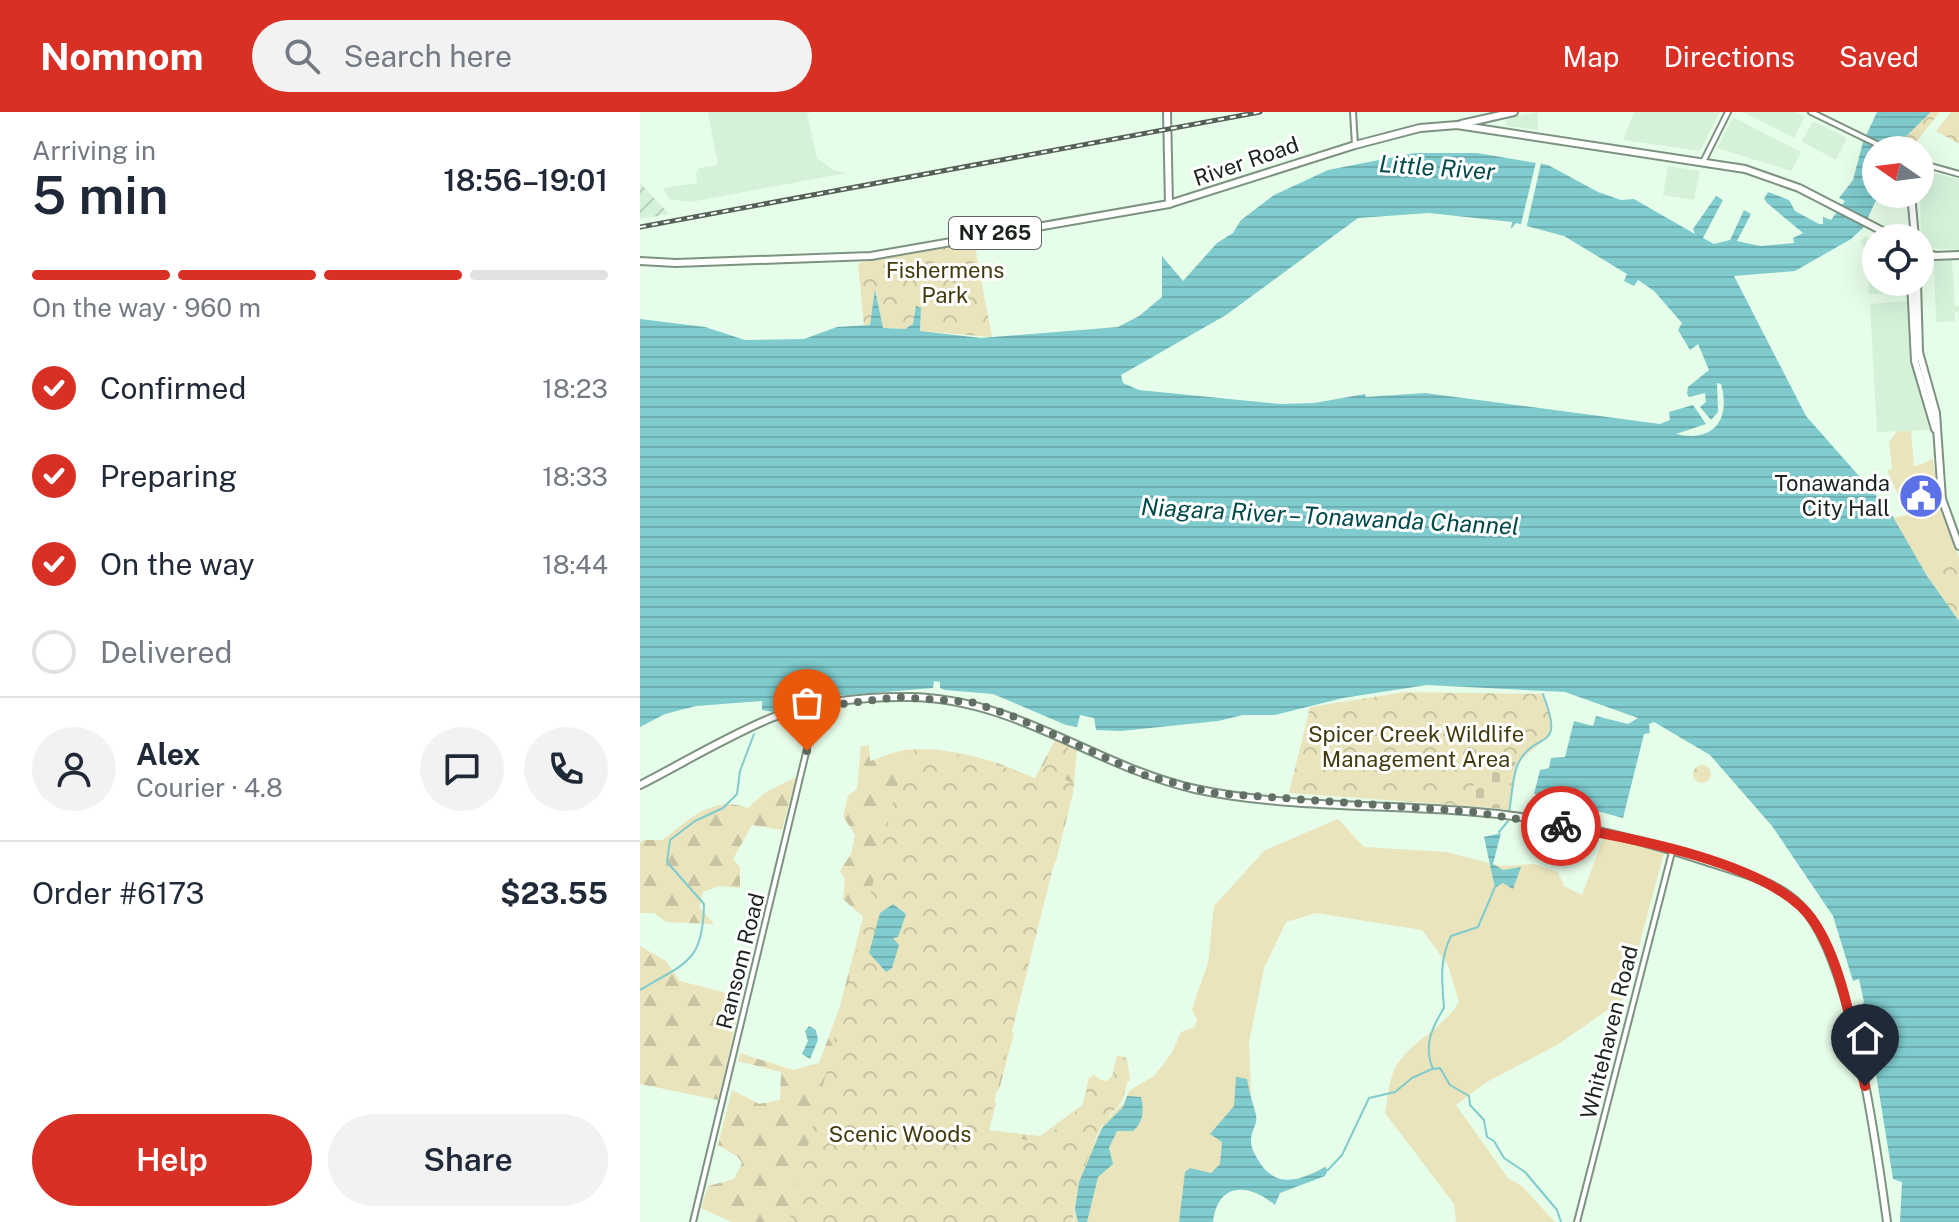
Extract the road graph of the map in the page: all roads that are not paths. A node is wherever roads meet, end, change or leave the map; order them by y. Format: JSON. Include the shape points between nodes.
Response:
{"nodes":[{"id":1,"x":1167,"y":112,"type":"edge"},
{"id":2,"x":1353,"y":112,"type":"edge"},
{"id":3,"x":1514,"y":112,"type":"edge"},
{"id":4,"x":1728,"y":112,"type":"edge"},
{"id":5,"x":1811,"y":112,"type":"edge"},
{"id":6,"x":1457,"y":125,"type":"junction"},
{"id":7,"x":1862,"y":138,"type":"edge"},
{"id":8,"x":1355,"y":145,"type":"junction"},
{"id":9,"x":1704,"y":160,"type":"junction"},
{"id":10,"x":1934,"y":167,"type":"edge"},
{"id":11,"x":1959,"y":174,"type":"edge"},
{"id":12,"x":1169,"y":204,"type":"junction"},
{"id":13,"x":1868,"y":224,"type":"edge"},
{"id":14,"x":1959,"y":255,"type":"edge"},
{"id":15,"x":1934,"y":256,"type":"edge"},
{"id":16,"x":640,"y":261,"type":"edge"},
{"id":17,"x":1915,"y":296,"type":"edge"},
{"id":18,"x":1959,"y":546,"type":"edge"},
{"id":19,"x":817,"y":707,"type":"junction"},
{"id":20,"x":640,"y":785,"type":"edge"},
{"id":21,"x":1672,"y":850,"type":"junction"},
{"id":22,"x":693,"y":1222,"type":"edge"},
{"id":23,"x":1577,"y":1222,"type":"edge"},
{"id":24,"x":1887,"y":1222,"type":"edge"}],
"edges":[{"from":1,"to":12,"type":"main road"},
{"from":2,"to":8,"type":"street"},
{"from":3,"to":6,"type":"main road"},
{"from":4,"to":9,"type":"street"},
{"from":5,"to":7,"type":"street"},
{"from":6,"to":8,"type":"main road","name":"River Road","number":"NY 265","via":[[1420,128]]},
{"from":6,"to":9,"type":"main road","name":"River Road","number":"NY 265"},
{"from":8,"to":12,"type":"main road","name":"River Road","number":"NY 265"},
{"from":9,"to":13,"type":"main road","name":"River Road","number":"NY 265","via":[[1768,176]]},
{"from":10,"to":11,"type":"street"},
{"from":12,"to":16,"type":"main road","name":"River Road","number":"NY 265","via":[[847,259]]},
{"from":14,"to":15,"type":"main road"},
{"from":17,"to":18,"type":"main road","via":[[1919,352],[1936,413],[1944,507]]},
{"from":19,"to":20,"type":"main road","via":[[772,718]]},
{"from":19,"to":21,"type":"main road","via":[[898,697],[971,702],[1144,775],[1213,793],[1474,812]]},
{"from":19,"to":22,"type":"street","name":"Ransom Road"},
{"from":21,"to":23,"type":"street","name":"Whitehaven Road"},
{"from":21,"to":24,"type":"main road","via":[[1780,889],[1819,929],[1854,1037]]}]}
